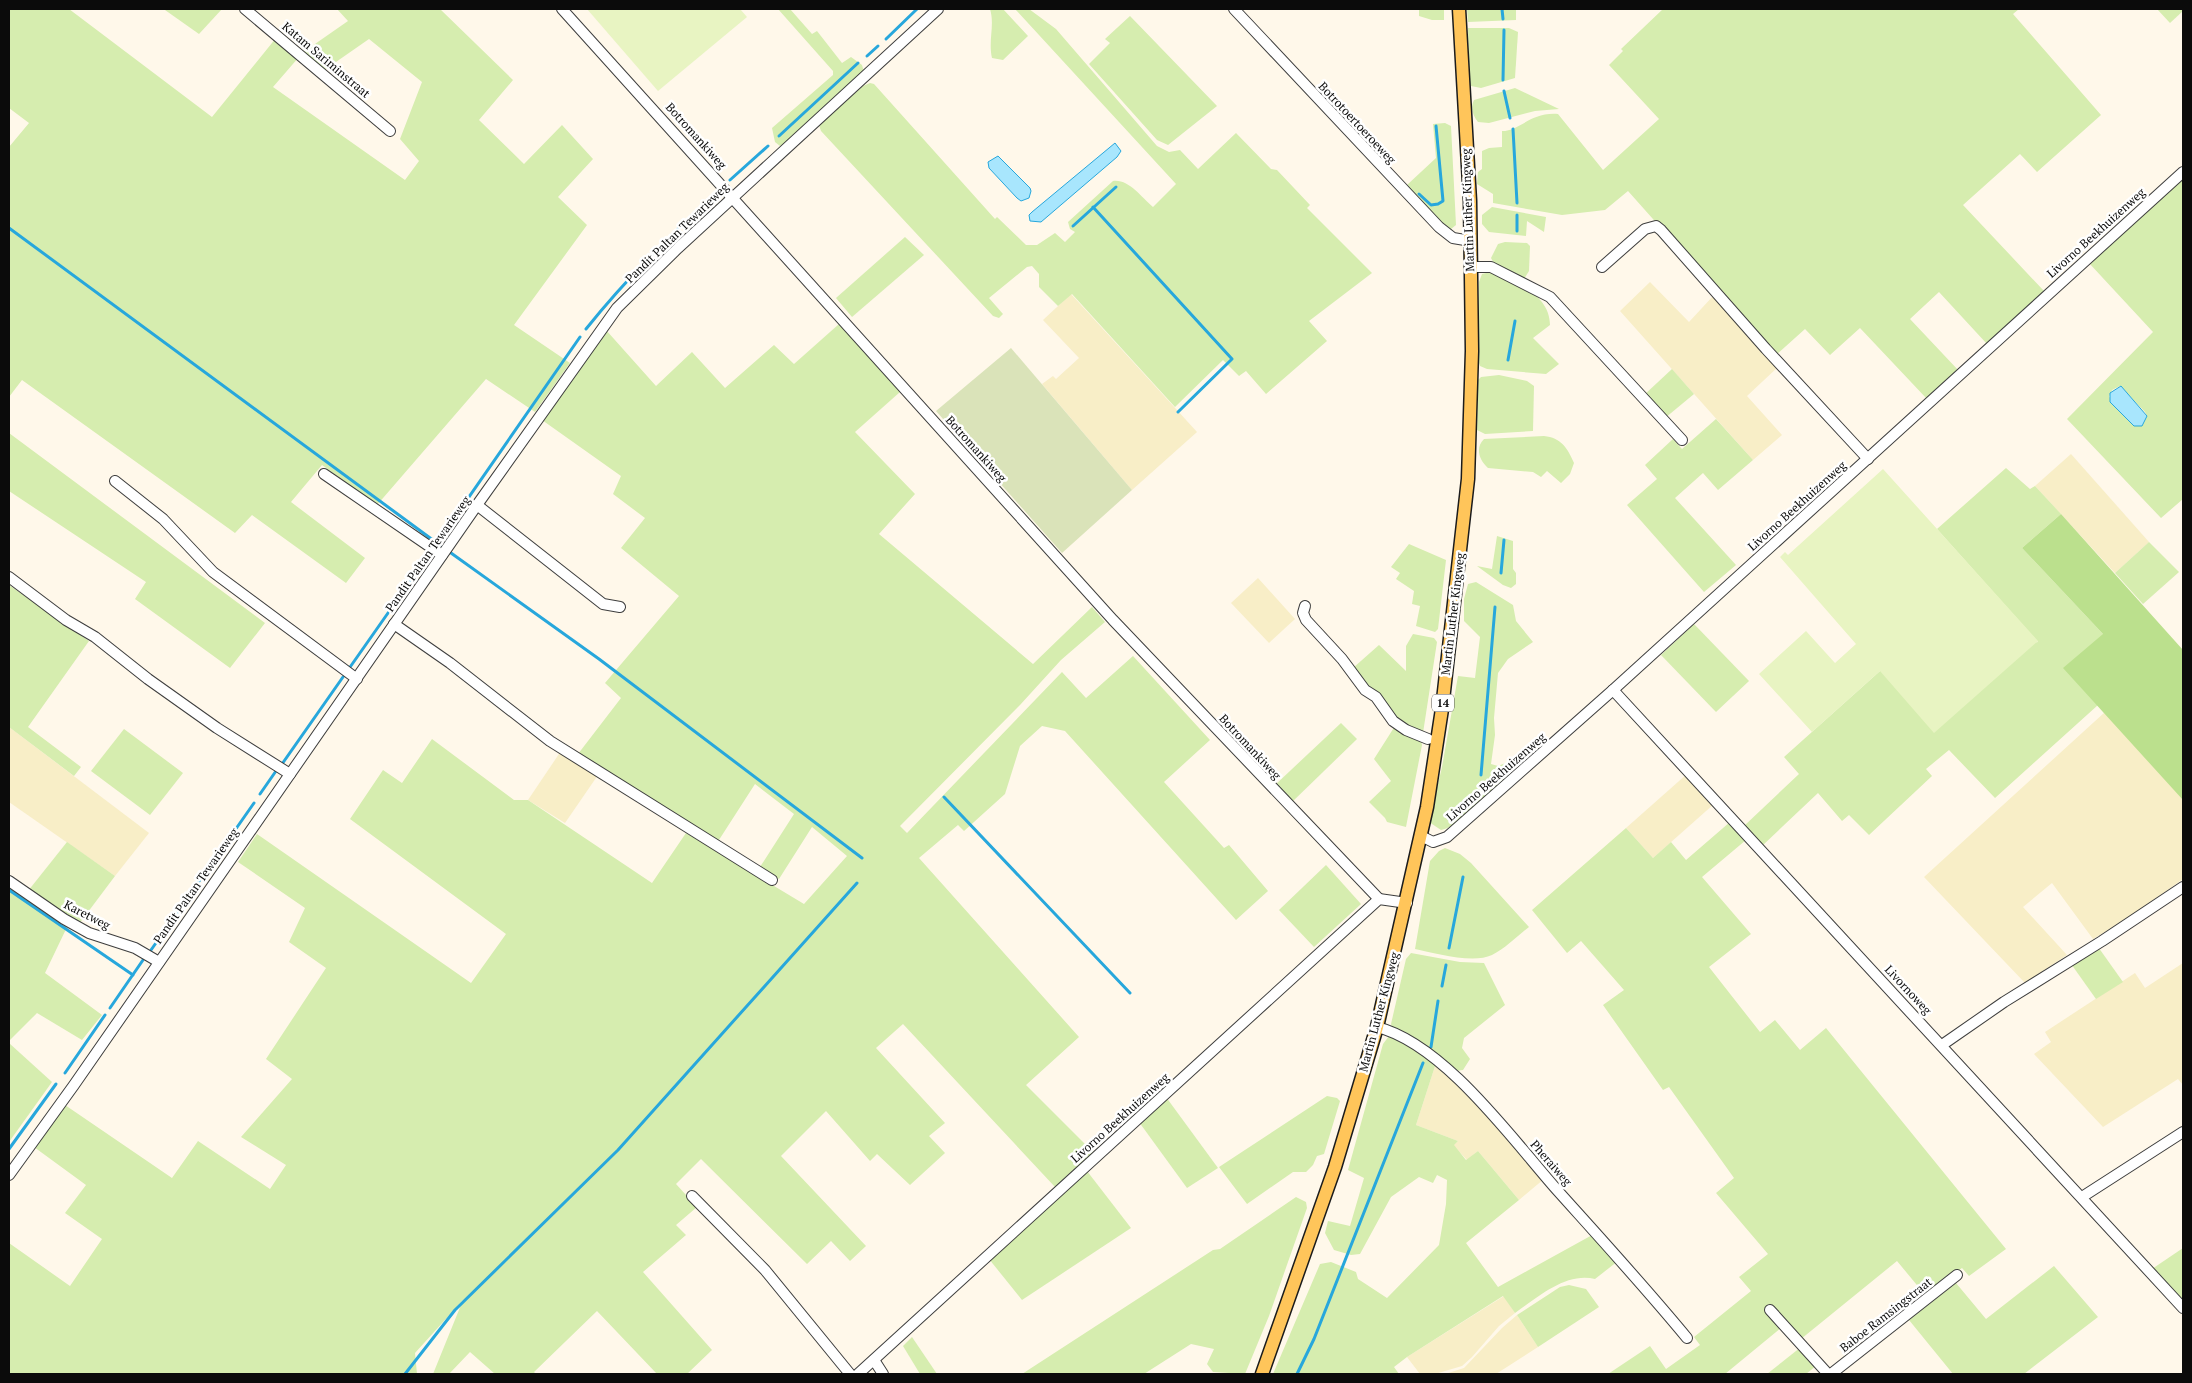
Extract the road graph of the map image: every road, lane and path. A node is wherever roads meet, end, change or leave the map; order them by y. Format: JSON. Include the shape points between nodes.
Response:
{"nodes":[{"id":1,"x":245,"y":9,"type":"edge"},
{"id":2,"x":562,"y":9,"type":"edge"},
{"id":3,"x":938,"y":9,"type":"edge"},
{"id":4,"x":1234,"y":9,"type":"edge"},
{"id":5,"x":1458,"y":9,"type":"edge"},
{"id":6,"x":390,"y":131,"type":"dead end"},
{"id":7,"x":2183,"y":172,"type":"edge"},
{"id":8,"x":733,"y":196,"type":"junction"},
{"id":9,"x":1471,"y":241,"type":"junction"},
{"id":10,"x":1470,"y":267,"type":"junction"},
{"id":11,"x":1602,"y":267,"type":"dead end"},
{"id":12,"x":1682,"y":440,"type":"dead end"},
{"id":13,"x":1868,"y":459,"type":"junction"},
{"id":14,"x":324,"y":474,"type":"dead end"},
{"id":15,"x":115,"y":481,"type":"dead end"},
{"id":16,"x":477,"y":505,"type":"junction"},
{"id":17,"x":442,"y":555,"type":"junction"},
{"id":18,"x":9,"y":577,"type":"edge"},
{"id":19,"x":1305,"y":606,"type":"dead end"},
{"id":20,"x":620,"y":607,"type":"dead end"},
{"id":21,"x":394,"y":624,"type":"junction"},
{"id":22,"x":357,"y":679,"type":"junction"},
{"id":23,"x":1613,"y":690,"type":"junction"},
{"id":24,"x":1428,"y":739,"type":"dead end"},
{"id":25,"x":290,"y":774,"type":"junction"},
{"id":26,"x":1421,"y":836,"type":"junction"},
{"id":27,"x":772,"y":880,"type":"dead end"},
{"id":28,"x":9,"y":881,"type":"edge"},
{"id":29,"x":2183,"y":887,"type":"edge"},
{"id":30,"x":1379,"y":899,"type":"junction"},
{"id":31,"x":1407,"y":903,"type":"junction"},
{"id":32,"x":159,"y":962,"type":"junction"},
{"id":33,"x":1377,"y":1027,"type":"junction"},
{"id":34,"x":1942,"y":1045,"type":"junction"},
{"id":35,"x":2183,"y":1132,"type":"edge"},
{"id":36,"x":9,"y":1175,"type":"edge"},
{"id":37,"x":692,"y":1196,"type":"dead end"},
{"id":38,"x":2082,"y":1197,"type":"junction"},
{"id":39,"x":1957,"y":1275,"type":"dead end"},
{"id":40,"x":2183,"y":1308,"type":"edge"},
{"id":41,"x":1770,"y":1310,"type":"dead end"},
{"id":42,"x":1687,"y":1338,"type":"dead end"},
{"id":43,"x":874,"y":1360,"type":"junction"},
{"id":44,"x":850,"y":1374,"type":"edge"},
{"id":45,"x":858,"y":1374,"type":"edge"},
{"id":46,"x":883,"y":1374,"type":"edge"},
{"id":47,"x":1262,"y":1374,"type":"edge"},
{"id":48,"x":1828,"y":1374,"type":"edge"},
{"id":49,"x":1831,"y":1374,"type":"edge"}],
"edges":[{"from":1,"to":6,"type":"street","name":"Katam Sariminstraat"},
{"from":2,"to":8,"type":"street","name":"Botromankiweg"},
{"from":3,"to":8,"type":"street","name":"Pandit Paltan Tewarieweg"},
{"from":4,"to":9,"type":"street","name":"Botrotoertoeroeweg","via":[[1439,228],[1453,238]]},
{"from":5,"to":9,"type":"main road","name":"Martin Luther Kingweg","number":"14"},
{"from":7,"to":13,"type":"street","name":"Livorno Beekhuizenweg"},
{"from":8,"to":16,"type":"street","name":"Pandit Paltan Tewarieweg","via":[[617,308]]},
{"from":8,"to":30,"type":"street","name":"Botromankiweg","via":[[1113,620]]},
{"from":9,"to":10,"type":"main road","name":"Martin Luther Kingweg","number":"14"},
{"from":10,"to":12,"type":"street","via":[[1491,267],[1550,297]]},
{"from":10,"to":26,"type":"main road","name":"Martin Luther Kingweg","number":"14","via":[[1472,350],[1468,479],[1442,709]]},
{"from":11,"to":13,"type":"street","via":[[1645,229],[1656,226]]},
{"from":13,"to":23,"type":"street","name":"Livorno Beekhuizenweg"},
{"from":14,"to":17,"type":"street"},
{"from":15,"to":22,"type":"street","via":[[163,519],[213,572]]},
{"from":16,"to":17,"type":"street","name":"Pandit Paltan Tewarieweg"},
{"from":16,"to":20,"type":"street","via":[[603,604]]},
{"from":17,"to":21,"type":"street","name":"Pandit Paltan Tewarieweg"},
{"from":18,"to":25,"type":"street","via":[[209,722]]},
{"from":19,"to":24,"type":"street","via":[[1306,620],[1365,690],[1376,697],[1393,721]]},
{"from":21,"to":22,"type":"street","name":"Pandit Paltan Tewarieweg"},
{"from":21,"to":27,"type":"street","via":[[550,740]]},
{"from":22,"to":25,"type":"street","name":"Pandit Paltan Tewarieweg"},
{"from":23,"to":26,"type":"street","name":"Livorno Beekhuizenweg","via":[[1447,837],[1433,842]]},
{"from":23,"to":34,"type":"street","name":"Livornoweg"},
{"from":25,"to":32,"type":"street","name":"Pandit Paltan Tewarieweg"},
{"from":26,"to":31,"type":"main road","name":"Martin Luther Kingweg","number":"14"},
{"from":28,"to":32,"type":"street","name":"Karetweg","via":[[89,933],[135,948]]},
{"from":29,"to":34,"type":"street"},
{"from":30,"to":31,"type":"street"},
{"from":30,"to":43,"type":"street","name":"Livorno Beekhuizenweg"},
{"from":31,"to":33,"type":"main road","name":"Martin Luther Kingweg","number":"14"},
{"from":32,"to":36,"type":"street","name":"Pandit Paltan Tewarieweg"},
{"from":33,"to":42,"type":"street","name":"Pheraiweg","via":[[1409,1040],[1458,1078],[1643,1284]]},
{"from":33,"to":47,"type":"main road","name":"Martin Luther Kingweg","number":"14","via":[[1335,1167]]},
{"from":34,"to":38,"type":"street","name":"Livornoweg"},
{"from":35,"to":38,"type":"street"},
{"from":37,"to":44,"type":"street","via":[[765,1270]]},
{"from":38,"to":40,"type":"street","name":"Livornoweg"},
{"from":39,"to":49,"type":"street","name":"Baboe Ramsingstraat"},
{"from":41,"to":48,"type":"street"},
{"from":43,"to":45,"type":"street","name":"Livorno Beekhuizenweg"},
{"from":43,"to":46,"type":"street"}]}
